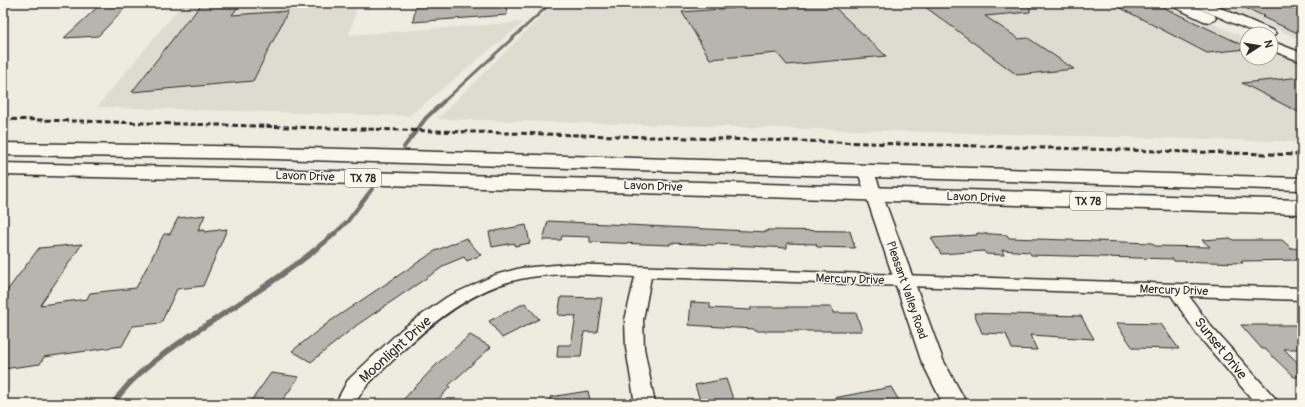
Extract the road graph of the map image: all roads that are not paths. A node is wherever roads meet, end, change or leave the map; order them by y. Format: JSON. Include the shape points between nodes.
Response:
{"nodes":[{"id":1,"x":1176,"y":3,"type":"edge"},
{"id":2,"x":1198,"y":3,"type":"edge"},
{"id":3,"x":1251,"y":26,"type":"edge"},
{"id":4,"x":1239,"y":31,"type":"edge"},
{"id":5,"x":1279,"y":38,"type":"edge"},
{"id":6,"x":1279,"y":48,"type":"edge"},
{"id":7,"x":1302,"y":48,"type":"edge"},
{"id":8,"x":1302,"y":58,"type":"edge"},
{"id":9,"x":3,"y":149,"type":"edge"},
{"id":10,"x":122,"y":150,"type":"junction"},
{"id":11,"x":3,"y":169,"type":"edge"},
{"id":12,"x":102,"y":171,"type":"junction"},
{"id":13,"x":866,"y":172,"type":"junction"},
{"id":14,"x":1302,"y":184,"type":"edge"},
{"id":15,"x":874,"y":193,"type":"junction"},
{"id":16,"x":1302,"y":207,"type":"edge"},
{"id":17,"x":644,"y":272,"type":"junction"},
{"id":18,"x":903,"y":280,"type":"junction"},
{"id":19,"x":1176,"y":290,"type":"junction"},
{"id":20,"x":1302,"y":294,"type":"edge"},
{"id":21,"x":452,"y":301,"type":"joint"},
{"id":22,"x":346,"y":404,"type":"edge"},
{"id":23,"x":645,"y":404,"type":"edge"},
{"id":24,"x":955,"y":404,"type":"edge"},
{"id":25,"x":1268,"y":404,"type":"edge"}],
"edges":[{"from":1,"to":4,"type":"main road"},
{"from":2,"to":3,"type":"main road"},
{"from":5,"to":7,"type":"main road"},
{"from":6,"to":8,"type":"main road"},
{"from":9,"to":10,"type":"main road","name":"Lavon Drive","number":"TX 78"},
{"from":10,"to":12,"type":"main road"},
{"from":10,"to":13,"type":"main road","name":"Lavon Drive","number":"TX 78"},
{"from":11,"to":12,"type":"main road","name":"Lavon Drive","number":"TX 78"},
{"from":12,"to":15,"type":"main road","name":"Lavon Drive","number":"TX 78"},
{"from":13,"to":14,"type":"main road","name":"Lavon Drive","number":"TX 78"},
{"from":13,"to":15,"type":"street","name":"Pleasant Valley Road"},
{"from":15,"to":16,"type":"main road","name":"Lavon Drive","number":"TX 78"},
{"from":15,"to":18,"type":"street","name":"Pleasant Valley Road"},
{"from":17,"to":18,"type":"street","name":"Mercury Drive"},
{"from":17,"to":21,"type":"street","name":"Mercury Drive","via":[[566,269],[521,273],[495,280]]},
{"from":17,"to":23,"type":"street","via":[[634,320],[635,348]]},
{"from":18,"to":19,"type":"street","name":"Mercury Drive"},
{"from":18,"to":24,"type":"street","name":"Pleasant Valley Road","via":[[932,360]]},
{"from":19,"to":20,"type":"street","name":"Mercury Drive"},
{"from":19,"to":25,"type":"street","name":"Sunset Drive","via":[[1203,329]]},
{"from":21,"to":22,"type":"street","name":"Moonlight Drive","via":[[408,334],[356,385]]}]}
